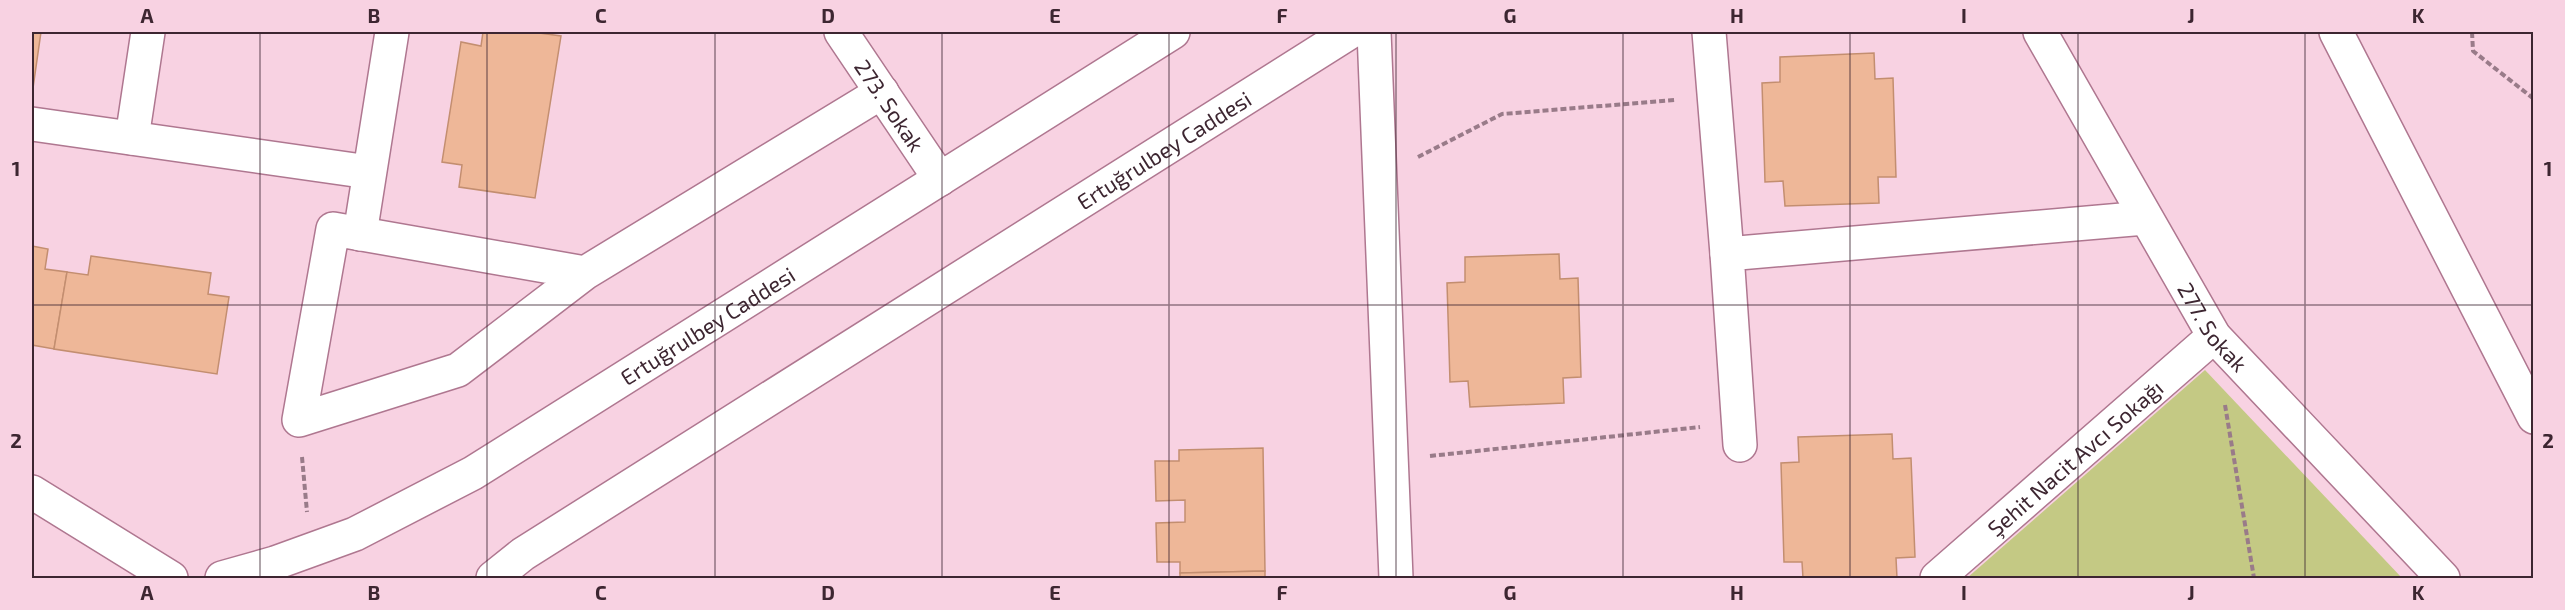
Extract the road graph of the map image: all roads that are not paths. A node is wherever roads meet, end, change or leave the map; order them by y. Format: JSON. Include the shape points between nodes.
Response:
{"nodes":[{"id":1,"x":148,"y":32,"type":"edge"},
{"id":2,"x":392,"y":32,"type":"edge"},
{"id":3,"x":841,"y":32,"type":"edge"},
{"id":4,"x":1173,"y":32,"type":"edge"},
{"id":5,"x":1350,"y":32,"type":"edge"},
{"id":6,"x":1374,"y":32,"type":"edge"},
{"id":7,"x":1709,"y":32,"type":"edge"},
{"id":8,"x":2040,"y":32,"type":"edge"},
{"id":9,"x":2336,"y":32,"type":"edge"},
{"id":10,"x":882,"y":92,"type":"junction"},
{"id":11,"x":32,"y":124,"type":"edge"},
{"id":12,"x":132,"y":138,"type":"junction"},
{"id":13,"x":369,"y":172,"type":"junction"},
{"id":14,"x":940,"y":179,"type":"junction"},
{"id":15,"x":2145,"y":218,"type":"junction"},
{"id":16,"x":360,"y":234,"type":"junction"},
{"id":17,"x":1727,"y":254,"type":"junction"},
{"id":18,"x":585,"y":273,"type":"junction"},
{"id":19,"x":2214,"y":336,"type":"junction"},
{"id":20,"x":2534,"y":417,"type":"edge"},
{"id":21,"x":1740,"y":434,"type":"road end"},
{"id":22,"x":32,"y":492,"type":"edge"},
{"id":23,"x":170,"y":578,"type":"edge"},
{"id":24,"x":201,"y":579,"type":"edge"},
{"id":25,"x":222,"y":579,"type":"edge"},
{"id":26,"x":493,"y":579,"type":"edge"},
{"id":27,"x":1396,"y":579,"type":"edge"},
{"id":28,"x":1937,"y":579,"type":"edge"},
{"id":29,"x":2443,"y":579,"type":"edge"}],
"edges":[{"from":1,"to":12,"type":"street"},
{"from":2,"to":13,"type":"street"},
{"from":3,"to":10,"type":"street","name":"273. Sokak"},
{"from":4,"to":14,"type":"street","name":"Ertuğrulbey Caddesi"},
{"from":5,"to":26,"type":"street","name":"Ertuğrulbey Caddesi","via":[[523,554]]},
{"from":6,"to":27,"type":"street"},
{"from":7,"to":17,"type":"street"},
{"from":8,"to":15,"type":"street","name":"277. Sokak"},
{"from":9,"to":20,"type":"street"},
{"from":10,"to":14,"type":"street","name":"273. Sokak"},
{"from":10,"to":18,"type":"street"},
{"from":11,"to":12,"type":"street"},
{"from":12,"to":13,"type":"street"},
{"from":13,"to":16,"type":"street"},
{"from":14,"to":25,"type":"street","name":"Ertuğrulbey Caddesi","via":[[473,473],[355,534]]},
{"from":15,"to":17,"type":"street"},
{"from":15,"to":19,"type":"street","name":"277. Sokak"},
{"from":16,"to":18,"type":"street"},
{"from":16,"to":18,"type":"street","via":[[333,229],[298,420],[458,370]]},
{"from":17,"to":21,"type":"street"},
{"from":19,"to":28,"type":"street","name":"Şehit Nacit Avcı Sokağı"},
{"from":19,"to":29,"type":"street","name":"277. Sokak"},
{"from":22,"to":23,"type":"street"},
{"from":23,"to":24,"type":"street"}]}
